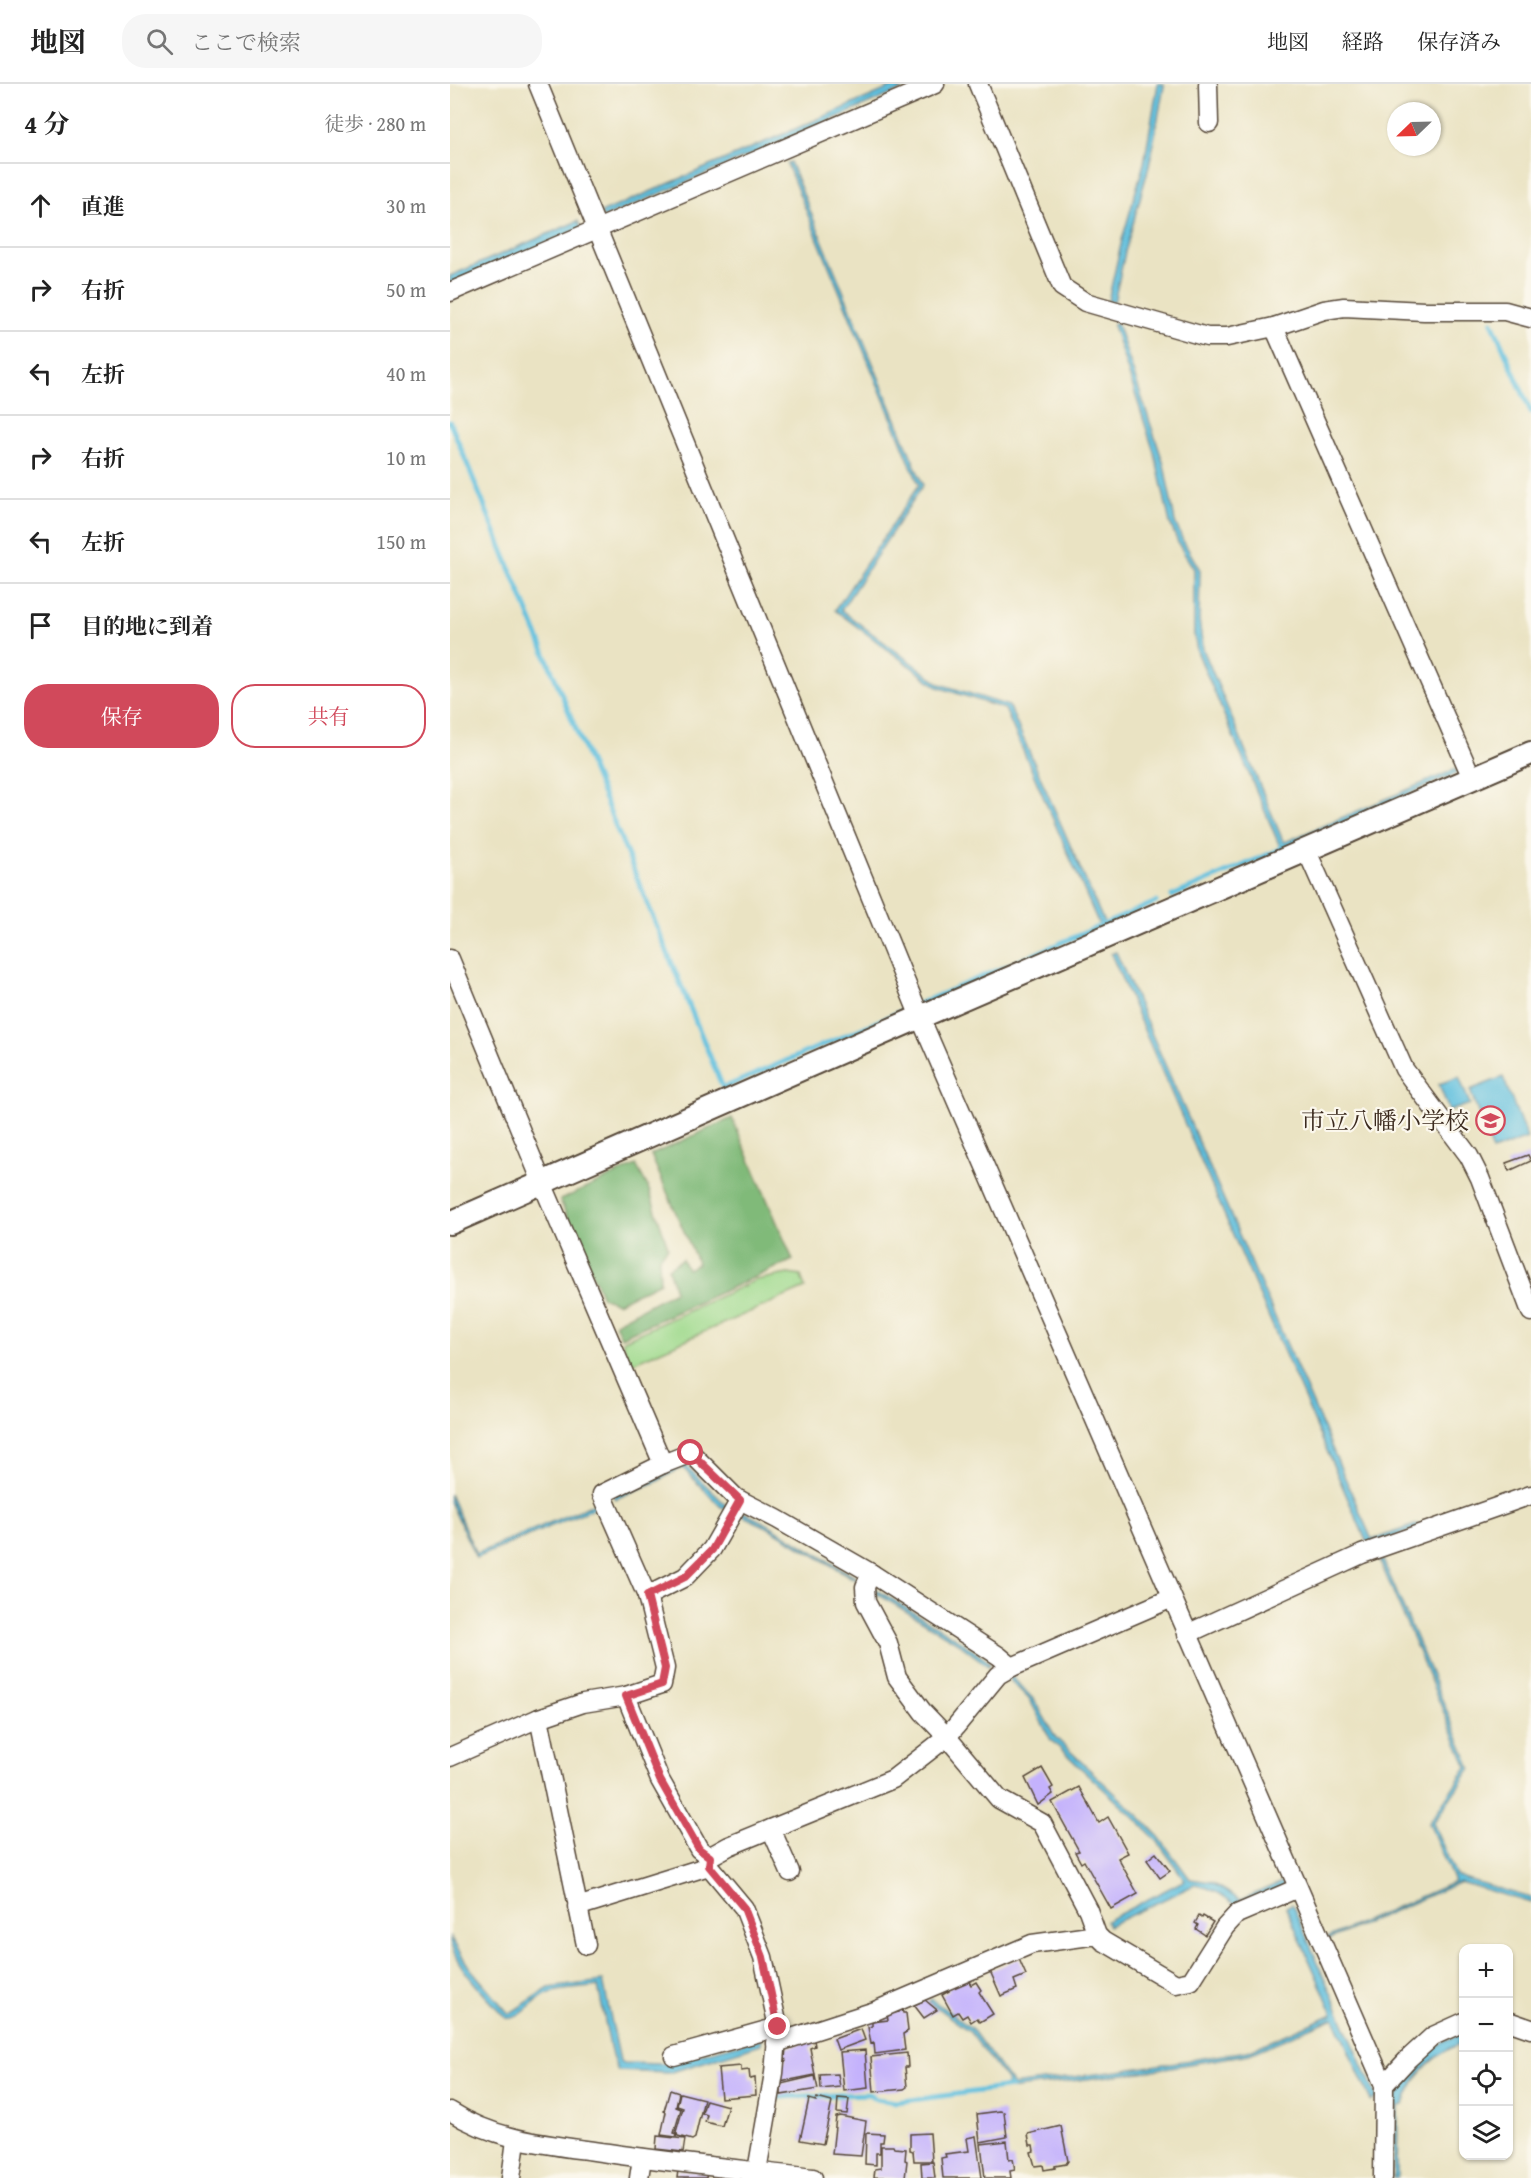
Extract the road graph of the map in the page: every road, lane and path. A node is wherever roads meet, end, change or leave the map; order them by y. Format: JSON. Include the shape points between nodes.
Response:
{"nodes":[{"id":1,"x":538,"y":84,"type":"edge"},
{"id":2,"x":935,"y":84,"type":"edge"},
{"id":3,"x":978,"y":84,"type":"edge"},
{"id":4,"x":1208,"y":84,"type":"edge"},
{"id":5,"x":1209,"y":123,"type":"dead end"},
{"id":6,"x":598,"y":229,"type":"junction"},
{"id":7,"x":450,"y":292,"type":"edge"},
{"id":8,"x":1531,"y":318,"type":"edge"},
{"id":9,"x":1274,"y":327,"type":"junction"},
{"id":10,"x":1531,"y":753,"type":"edge"},
{"id":11,"x":1472,"y":778,"type":"junction"},
{"id":12,"x":1306,"y":849,"type":"junction"},
{"id":13,"x":450,"y":959,"type":"edge"},
{"id":14,"x":920,"y":1017,"type":"junction"},
{"id":15,"x":543,"y":1183,"type":"junction"},
{"id":16,"x":450,"y":1223,"type":"edge"},
{"id":17,"x":1531,"y":1312,"type":"edge"},
{"id":18,"x":663,"y":1464,"type":"junction"},
{"id":19,"x":1531,"y":1495,"type":"edge"},
{"id":20,"x":740,"y":1500,"type":"junction"},
{"id":21,"x":871,"y":1573,"type":"junction"},
{"id":22,"x":647,"y":1596,"type":"junction"},
{"id":23,"x":1172,"y":1598,"type":"junction"},
{"id":24,"x":1187,"y":1634,"type":"junction"},
{"id":25,"x":1012,"y":1667,"type":"junction"},
{"id":26,"x":626,"y":1696,"type":"junction"},
{"id":27,"x":539,"y":1718,"type":"junction"},
{"id":28,"x":947,"y":1737,"type":"junction"},
{"id":29,"x":450,"y":1757,"type":"edge"},
{"id":30,"x":771,"y":1829,"type":"junction"},
{"id":31,"x":709,"y":1862,"type":"junction"},
{"id":32,"x":790,"y":1872,"type":"dead end"},
{"id":33,"x":1298,"y":1888,"type":"junction"},
{"id":34,"x":577,"y":1907,"type":"junction"},
{"id":35,"x":1097,"y":1935,"type":"junction"},
{"id":36,"x":586,"y":1945,"type":"dead end"},
{"id":37,"x":1513,"y":2022,"type":"edge"},
{"id":38,"x":1459,"y":2024,"type":"edge"},
{"id":39,"x":1531,"y":2029,"type":"edge"},
{"id":40,"x":777,"y":2035,"type":"junction"},
{"id":41,"x":674,"y":2056,"type":"dead end"},
{"id":42,"x":1384,"y":2085,"type":"junction"},
{"id":43,"x":450,"y":2111,"type":"edge"},
{"id":44,"x":516,"y":2140,"type":"junction"},
{"id":45,"x":642,"y":2158,"type":"junction"},
{"id":46,"x":757,"y":2171,"type":"junction"},
{"id":47,"x":511,"y":2178,"type":"edge"},
{"id":48,"x":639,"y":2178,"type":"edge"},
{"id":49,"x":813,"y":2178,"type":"edge"},
{"id":50,"x":1383,"y":2178,"type":"edge"}],
"edges":[{"from":1,"to":6,"type":"street"},
{"from":2,"to":6,"type":"street"},
{"from":3,"to":9,"type":"street","via":[[1062,287],[1085,302],[1207,337]]},
{"from":4,"to":5,"type":"street"},
{"from":6,"to":7,"type":"street"},
{"from":6,"to":14,"type":"street"},
{"from":8,"to":9,"type":"street","via":[[1505,311],[1344,307]]},
{"from":9,"to":11,"type":"street"},
{"from":10,"to":11,"type":"street"},
{"from":11,"to":12,"type":"street"},
{"from":12,"to":14,"type":"street"},
{"from":12,"to":17,"type":"street","via":[[1404,1069],[1469,1156],[1480,1178]]},
{"from":13,"to":15,"type":"street"},
{"from":14,"to":15,"type":"street"},
{"from":14,"to":23,"type":"street"},
{"from":15,"to":16,"type":"street"},
{"from":15,"to":18,"type":"street"},
{"from":18,"to":20,"type":"street","via":[[691,1453]]},
{"from":18,"to":22,"type":"street","via":[[602,1494]]},
{"from":19,"to":24,"type":"street","via":[[1362,1554]]},
{"from":20,"to":21,"type":"street"},
{"from":20,"to":22,"type":"street","via":[[712,1550],[685,1577]]},
{"from":21,"to":25,"type":"street"},
{"from":21,"to":28,"type":"street","via":[[865,1587],[866,1602],[888,1643],[897,1677]]},
{"from":22,"to":26,"type":"street","via":[[665,1668],[662,1684]]},
{"from":23,"to":24,"type":"street"},
{"from":23,"to":25,"type":"street"},
{"from":24,"to":33,"type":"street"},
{"from":25,"to":28,"type":"street","via":[[998,1675]]},
{"from":26,"to":27,"type":"street","via":[[583,1703]]},
{"from":26,"to":31,"type":"street","via":[[660,1780]]},
{"from":27,"to":29,"type":"street"},
{"from":27,"to":34,"type":"street"},
{"from":28,"to":30,"type":"street","via":[[893,1779]]},
{"from":28,"to":35,"type":"street","via":[[999,1799],[1042,1823]]},
{"from":30,"to":31,"type":"street","via":[[729,1846]]},
{"from":30,"to":32,"type":"street"},
{"from":31,"to":34,"type":"street"},
{"from":31,"to":40,"type":"street","via":[[744,1908],[763,1957]]},
{"from":33,"to":35,"type":"street","via":[[1237,1914],[1191,1981],[1176,1984]]},
{"from":33,"to":42,"type":"street"},
{"from":34,"to":36,"type":"street"},
{"from":35,"to":40,"type":"street","via":[[1032,1944],[875,2011]]},
{"from":37,"to":39,"type":"street"},
{"from":38,"to":42,"type":"street","via":[[1433,2036]]},
{"from":40,"to":41,"type":"street"},
{"from":40,"to":46,"type":"street"},
{"from":42,"to":50,"type":"street"},
{"from":43,"to":44,"type":"street"},
{"from":44,"to":45,"type":"street"},
{"from":44,"to":47,"type":"street"},
{"from":45,"to":46,"type":"street"},
{"from":45,"to":48,"type":"street"},
{"from":46,"to":49,"type":"street"}]}
